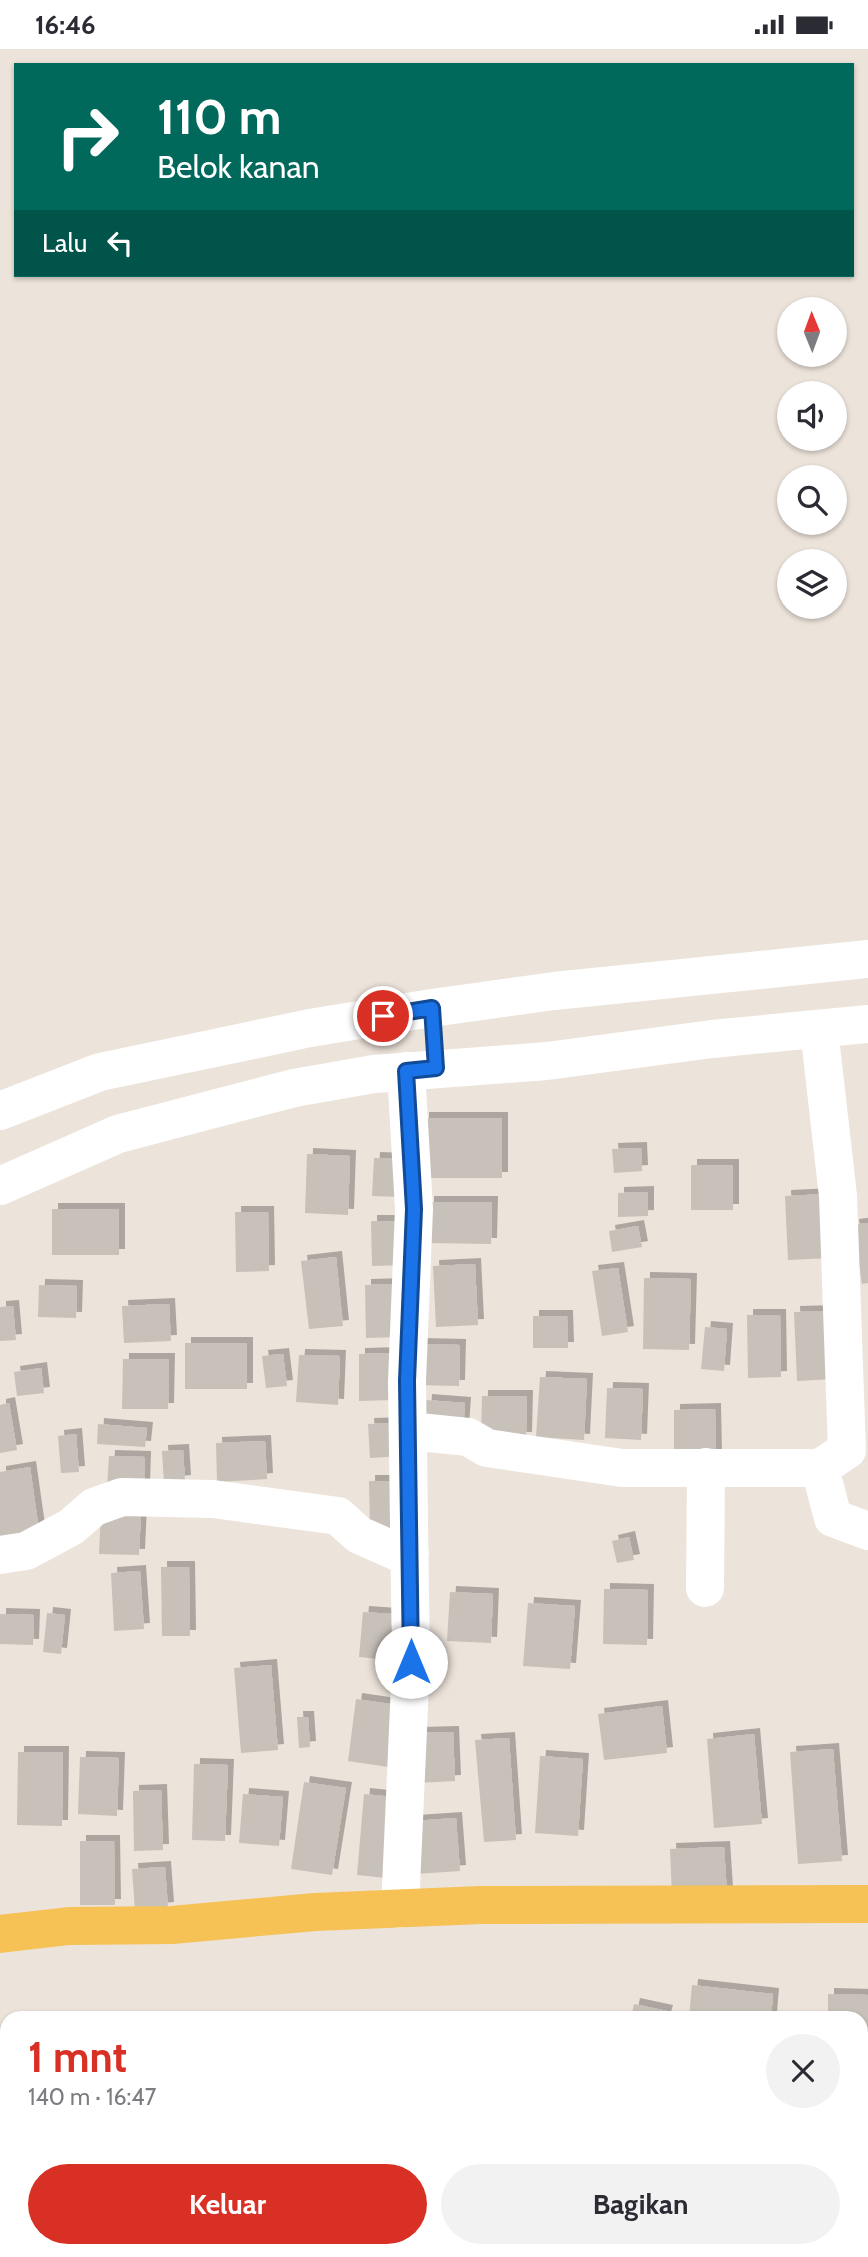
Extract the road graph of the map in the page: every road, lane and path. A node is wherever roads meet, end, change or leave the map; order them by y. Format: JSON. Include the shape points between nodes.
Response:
{"nodes":[{"id":1,"x":868,"y":959,"type":"edge"},
{"id":2,"x":433,"y":1014,"type":"junction"},
{"id":3,"x":868,"y":1024,"type":"edge"},
{"id":4,"x":819,"y":1029,"type":"junction"},
{"id":5,"x":426,"y":1066,"type":"junction"},
{"id":6,"x":0,"y":1111,"type":"edge"},
{"id":7,"x":0,"y":1186,"type":"edge"},
{"id":8,"x":409,"y":1431,"type":"junction"},
{"id":9,"x":706,"y":1467,"type":"junction"},
{"id":10,"x":820,"y":1468,"type":"junction"},
{"id":11,"x":868,"y":1531,"type":"edge"},
{"id":12,"x":410,"y":1553,"type":"junction"},
{"id":13,"x":0,"y":1555,"type":"edge"},
{"id":14,"x":705,"y":1588,"type":"dead end"},
{"id":15,"x":868,"y":1904,"type":"edge"},
{"id":16,"x":400,"y":1909,"type":"junction"},
{"id":17,"x":0,"y":1934,"type":"edge"}],
"edges":[{"from":1,"to":2,"type":"street","via":[[554,991]]},
{"from":2,"to":5,"type":"street"},
{"from":2,"to":6,"type":"street","via":[[310,1028],[100,1072]]},
{"from":3,"to":4,"type":"street"},
{"from":4,"to":5,"type":"street","via":[[547,1062]]},
{"from":4,"to":10,"type":"street","via":[[838,1196],[847,1450]]},
{"from":5,"to":7,"type":"street","via":[[295,1088],[118,1134]]},
{"from":5,"to":8,"type":"street","via":[[414,1209]]},
{"from":8,"to":9,"type":"street","via":[[468,1437],[487,1448],[622,1468]]},
{"from":8,"to":12,"type":"street"},
{"from":9,"to":10,"type":"street"},
{"from":9,"to":14,"type":"street"},
{"from":10,"to":11,"type":"street","via":[[833,1518]]},
{"from":12,"to":13,"type":"street","via":[[359,1535],[338,1516],[212,1499],[122,1497],[94,1507],[71,1527],[26,1552]]},
{"from":12,"to":16,"type":"street","via":[[410,1709]]},
{"from":15,"to":16,"type":"main road"},
{"from":16,"to":17,"type":"main road","via":[[172,1925],[69,1926]]}]}
